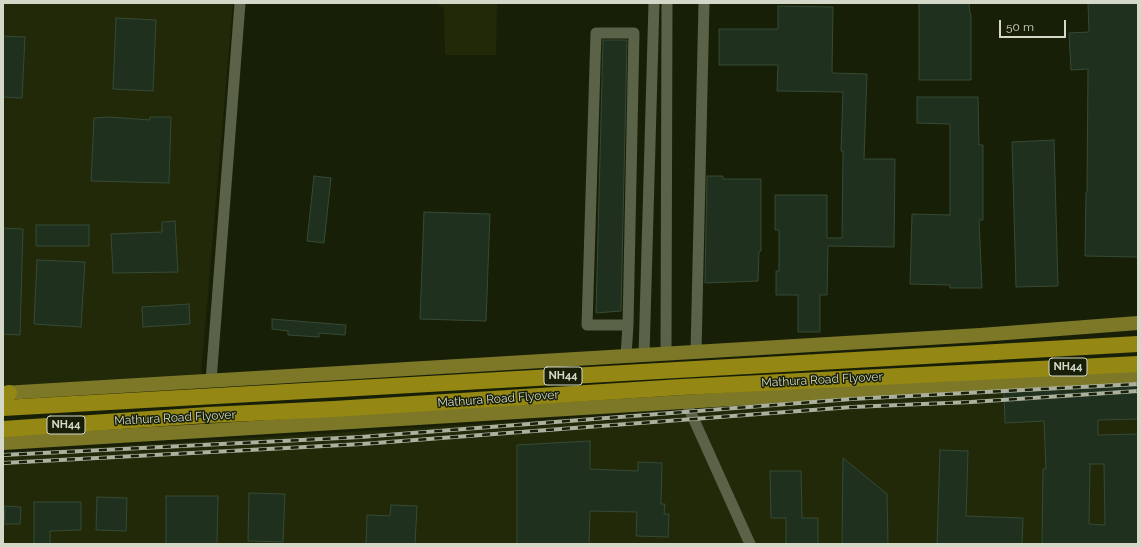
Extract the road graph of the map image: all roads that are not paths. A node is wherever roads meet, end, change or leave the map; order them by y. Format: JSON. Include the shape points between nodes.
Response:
{"nodes":[{"id":1,"x":240,"y":3,"type":"edge"},
{"id":2,"x":654,"y":3,"type":"edge"},
{"id":3,"x":667,"y":3,"type":"edge"},
{"id":4,"x":704,"y":3,"type":"edge"},
{"id":5,"x":1138,"y":323,"type":"edge"},
{"id":6,"x":628,"y":325,"type":"junction"},
{"id":7,"x":1138,"y":344,"type":"edge"},
{"id":8,"x":666,"y":352,"type":"junction"},
{"id":9,"x":696,"y":352,"type":"junction"},
{"id":10,"x":644,"y":355,"type":"junction"},
{"id":11,"x":626,"y":356,"type":"junction"},
{"id":12,"x":540,"y":361,"type":"junction"},
{"id":13,"x":1138,"y":364,"type":"edge"},
{"id":14,"x":1138,"y":377,"type":"edge"},
{"id":15,"x":211,"y":381,"type":"junction"},
{"id":16,"x":5,"y":394,"type":"edge"},
{"id":17,"x":686,"y":402,"type":"junction"},
{"id":18,"x":3,"y":408,"type":"edge"},
{"id":19,"x":542,"y":410,"type":"junction"},
{"id":20,"x":3,"y":429,"type":"edge"},
{"id":21,"x":3,"y":443,"type":"edge"},
{"id":22,"x":750,"y":544,"type":"edge"}],
"edges":[{"from":1,"to":15,"type":"street"},
{"from":2,"to":10,"type":"street"},
{"from":3,"to":8,"type":"street"},
{"from":4,"to":9,"type":"street"},
{"from":5,"to":9,"type":"main road"},
{"from":6,"to":6,"type":"street","via":[[588,325],[596,33],[634,33]]},
{"from":6,"to":11,"type":"street"},
{"from":7,"to":18,"type":"highway","name":"Mathura Road Flyover","number":"NH44"},
{"from":8,"to":9,"type":"main road"},
{"from":8,"to":10,"type":"main road"},
{"from":10,"to":11,"type":"main road"},
{"from":11,"to":12,"type":"main road"},
{"from":12,"to":15,"type":"main road"},
{"from":12,"to":19,"type":"main road"},
{"from":13,"to":20,"type":"highway","name":"Mathura Road Flyover","number":"NH44","via":[[682,387]]},
{"from":14,"to":17,"type":"main road"},
{"from":15,"to":16,"type":"main road"},
{"from":17,"to":19,"type":"main road"},
{"from":17,"to":22,"type":"street"},
{"from":19,"to":21,"type":"main road"}]}
